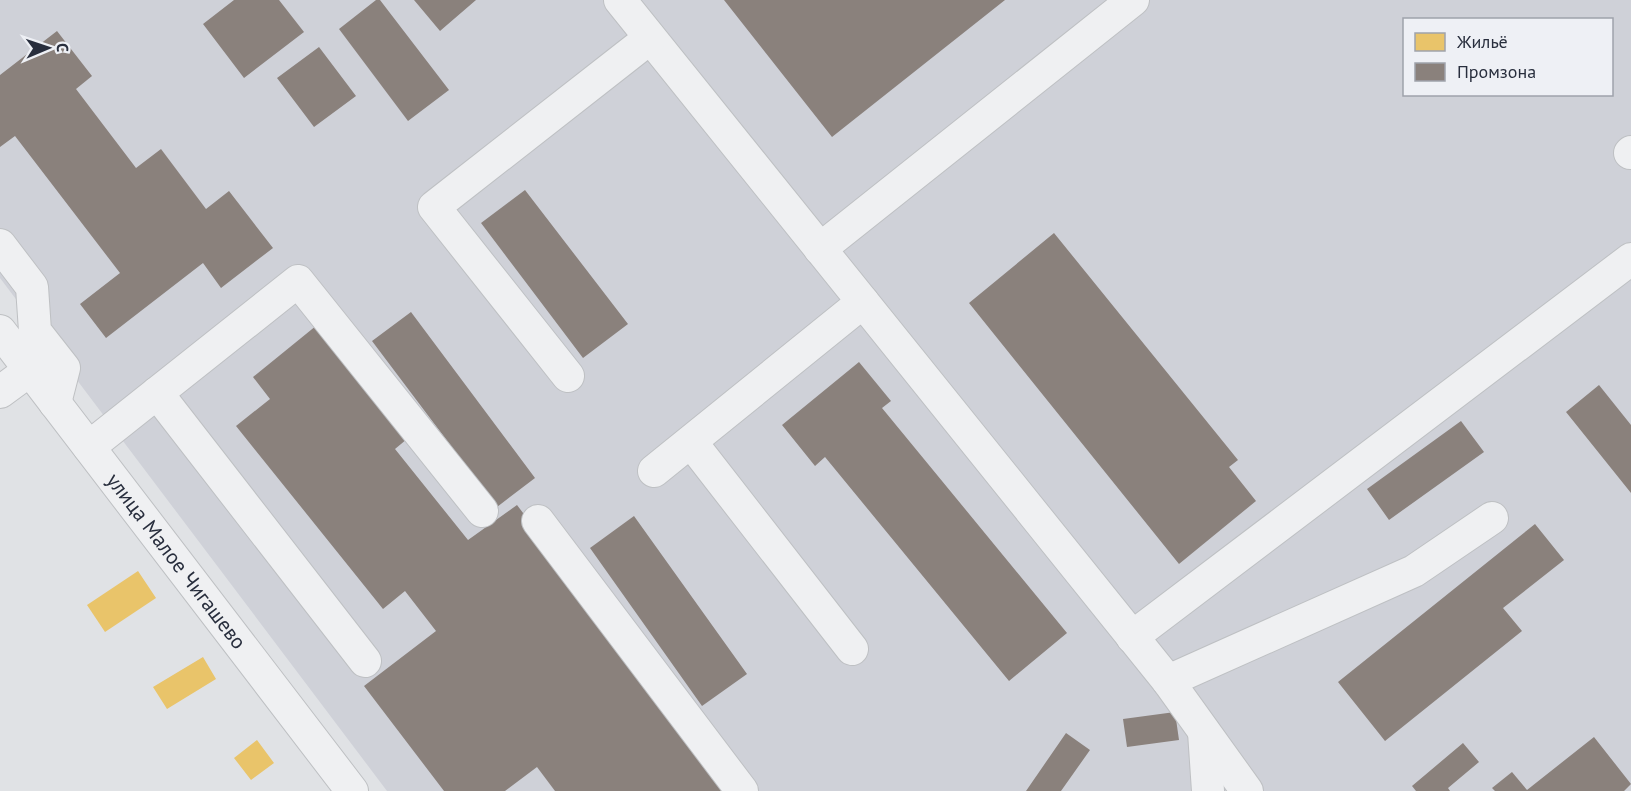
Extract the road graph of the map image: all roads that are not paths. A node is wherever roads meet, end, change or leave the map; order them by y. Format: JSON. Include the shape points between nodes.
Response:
{"nodes":[{"id":1,"x":620,"y":0,"type":"edge"},
{"id":2,"x":1133,"y":0,"type":"edge"},
{"id":3,"x":650,"y":38,"type":"junction"},
{"id":4,"x":0,"y":245,"type":"edge"},
{"id":5,"x":820,"y":249,"type":"junction"},
{"id":6,"x":1631,"y":258,"type":"edge"},
{"id":7,"x":863,"y":302,"type":"junction"},
{"id":8,"x":0,"y":331,"type":"edge"},
{"id":9,"x":30,"y":370,"type":"junction"},
{"id":10,"x":568,"y":376,"type":"dead end"},
{"id":11,"x":0,"y":392,"type":"edge"},
{"id":12,"x":157,"y":393,"type":"junction"},
{"id":13,"x":55,"y":403,"type":"junction"},
{"id":14,"x":691,"y":442,"type":"junction"},
{"id":15,"x":89,"y":447,"type":"junction"},
{"id":16,"x":654,"y":471,"type":"dead end"},
{"id":17,"x":482,"y":511,"type":"dead end"},
{"id":18,"x":1492,"y":518,"type":"dead end"},
{"id":19,"x":538,"y":521,"type":"dead end"},
{"id":20,"x":1132,"y":637,"type":"junction"},
{"id":21,"x":852,"y":650,"type":"dead end"},
{"id":22,"x":365,"y":661,"type":"dead end"},
{"id":23,"x":1168,"y":681,"type":"junction"},
{"id":24,"x":1204,"y":732,"type":"junction"},
{"id":25,"x":352,"y":791,"type":"edge"},
{"id":26,"x":741,"y":791,"type":"edge"},
{"id":27,"x":1208,"y":791,"type":"edge"},
{"id":28,"x":1247,"y":791,"type":"edge"}],
"edges":[{"from":1,"to":3,"type":"street"},
{"from":2,"to":5,"type":"street"},
{"from":3,"to":5,"type":"street"},
{"from":3,"to":10,"type":"street","via":[[434,207]]},
{"from":4,"to":13,"type":"street","via":[[32,287],[35,331],[64,368]]},
{"from":5,"to":7,"type":"street"},
{"from":6,"to":20,"type":"street"},
{"from":7,"to":14,"type":"street"},
{"from":7,"to":20,"type":"street"},
{"from":8,"to":9,"type":"street","name":"улица Малое Чигашево"},
{"from":9,"to":11,"type":"street"},
{"from":9,"to":13,"type":"street","name":"улица Малое Чигашево"},
{"from":12,"to":15,"type":"street"},
{"from":12,"to":17,"type":"street","via":[[298,281]]},
{"from":12,"to":22,"type":"street"},
{"from":13,"to":15,"type":"street","name":"улица Малое Чигашево"},
{"from":14,"to":16,"type":"street"},
{"from":14,"to":21,"type":"street"},
{"from":15,"to":25,"type":"street","name":"улица Малое Чигашево"},
{"from":18,"to":23,"type":"street","via":[[1414,572]]},
{"from":19,"to":26,"type":"street"},
{"from":20,"to":23,"type":"street"},
{"from":23,"to":24,"type":"street"},
{"from":24,"to":27,"type":"street"},
{"from":24,"to":28,"type":"street"}]}
